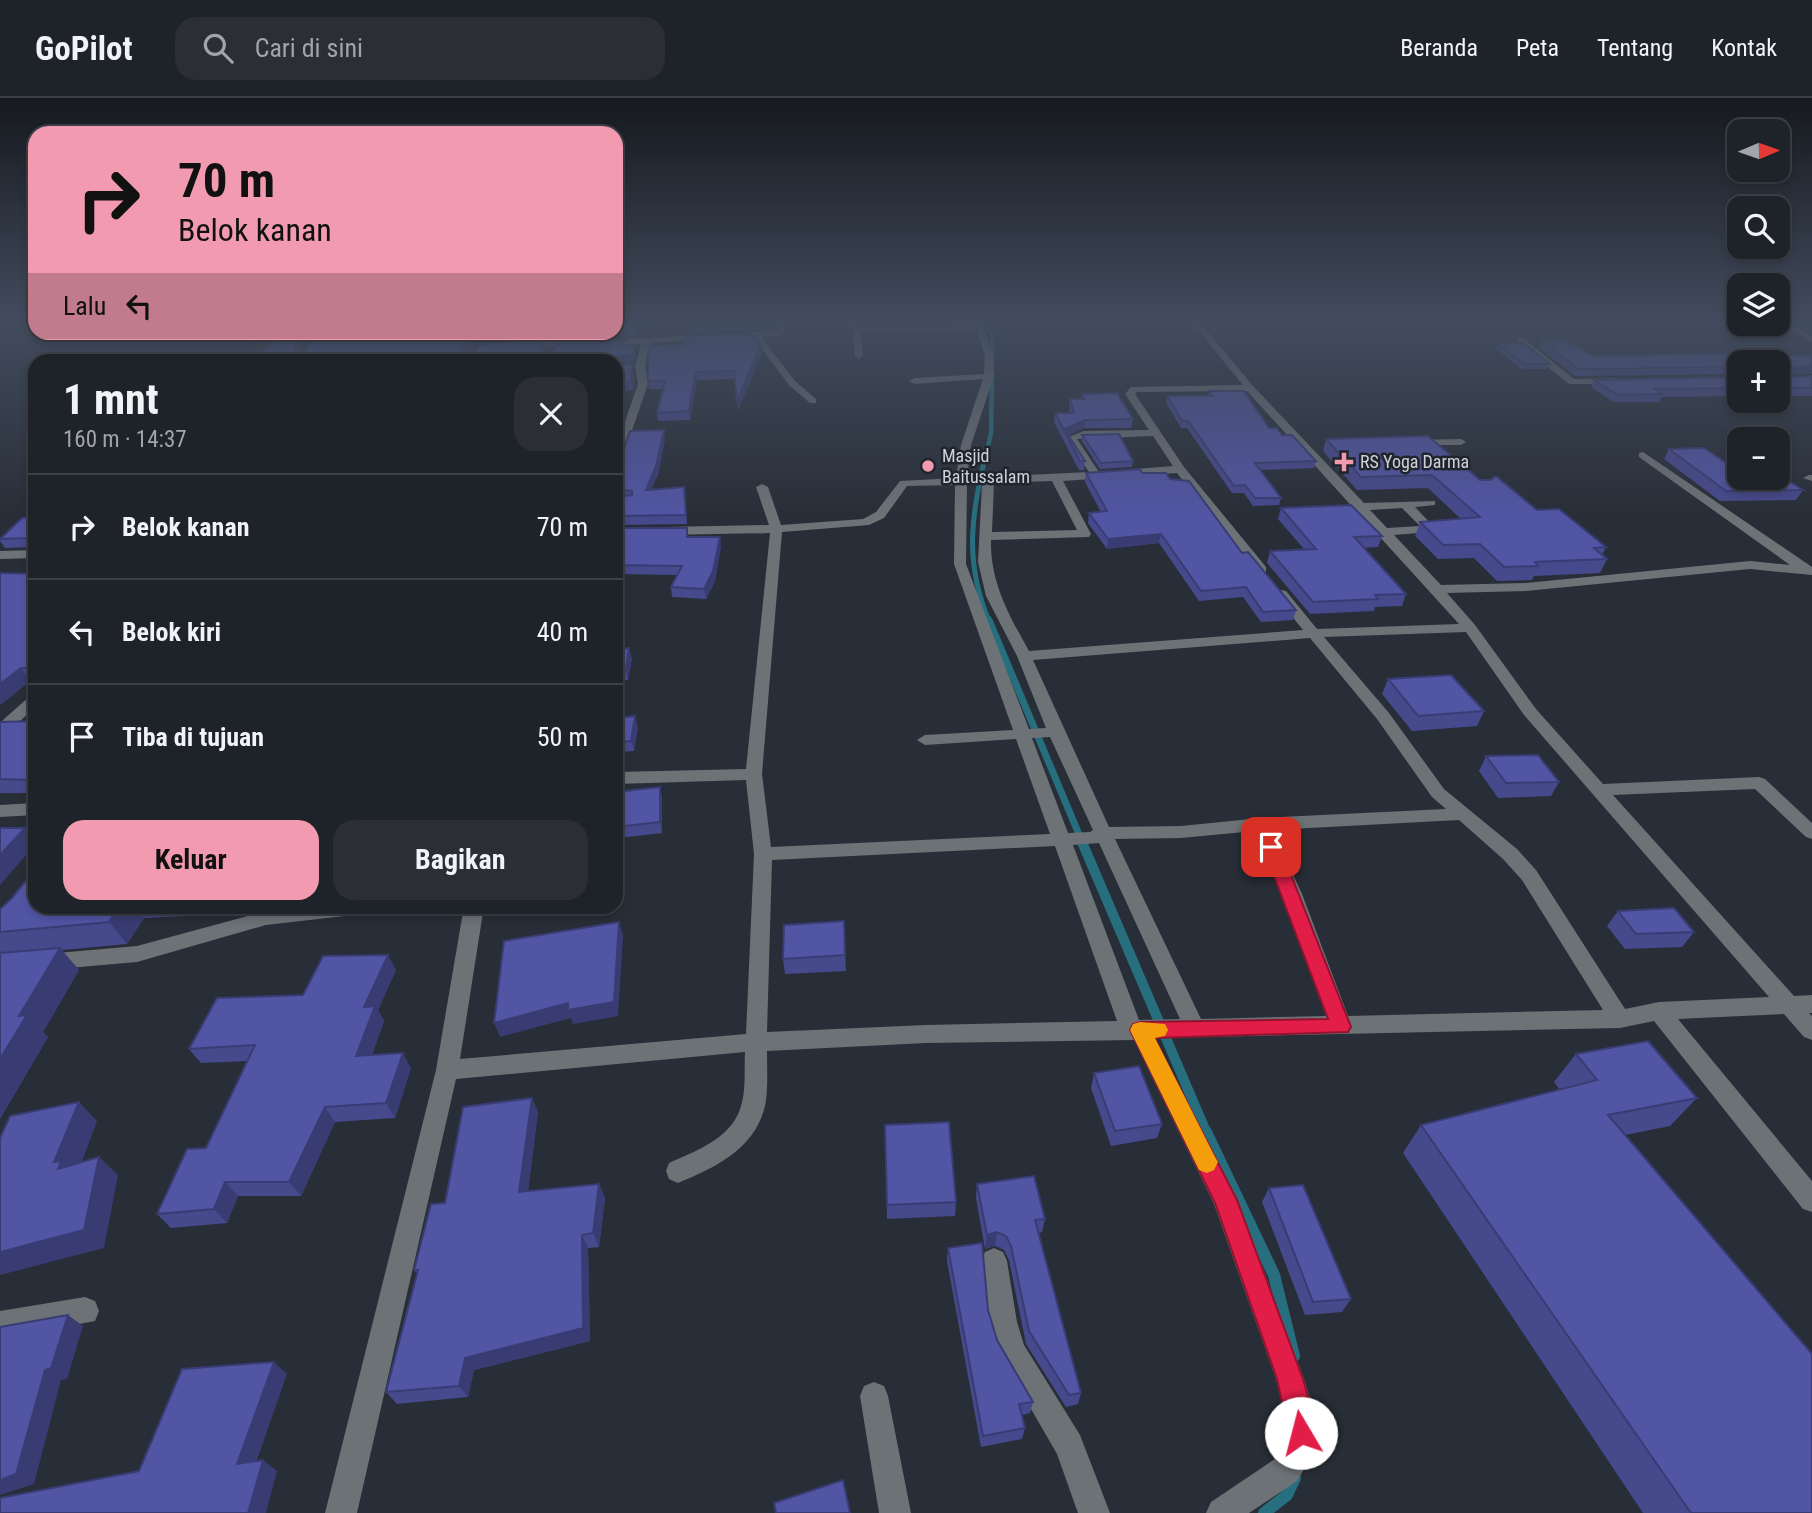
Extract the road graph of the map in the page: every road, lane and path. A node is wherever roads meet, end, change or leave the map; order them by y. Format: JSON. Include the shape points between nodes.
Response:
{"nodes":[{"id":1,"x":642,"y":386,"type":"edge"},
{"id":2,"x":796,"y":386,"type":"edge"},
{"id":3,"x":986,"y":386,"type":"edge"},
{"id":4,"x":1558,"y":386,"type":"edge"},
{"id":5,"x":1555,"y":387,"type":"dead end"},
{"id":6,"x":1250,"y":388,"type":"joint"},
{"id":7,"x":813,"y":401,"type":"dead end"},
{"id":8,"x":623,"y":423,"type":"edge"},
{"id":9,"x":629,"y":423,"type":"junction"},
{"id":10,"x":1155,"y":433,"type":"junction"},
{"id":11,"x":623,"y":441,"type":"edge"},
{"id":12,"x":1427,"y":442,"type":"junction"},
{"id":13,"x":1461,"y":442,"type":"dead end"},
{"id":14,"x":1400,"y":443,"type":"edge"},
{"id":15,"x":1442,"y":456,"type":"edge"},
{"id":16,"x":1643,"y":456,"type":"dead end"},
{"id":17,"x":1180,"y":469,"type":"junction"},
{"id":18,"x":1096,"y":475,"type":"junction"},
{"id":19,"x":1056,"y":478,"type":"junction"},
{"id":20,"x":975,"y":482,"type":"junction"},
{"id":21,"x":762,"y":487,"type":"dead end"},
{"id":22,"x":1431,"y":503,"type":"dead end"},
{"id":23,"x":1405,"y":504,"type":"junction"},
{"id":24,"x":1360,"y":507,"type":"junction"},
{"id":25,"x":776,"y":528,"type":"junction"},
{"id":26,"x":623,"y":532,"type":"edge"},
{"id":27,"x":1385,"y":532,"type":"junction"},
{"id":28,"x":984,"y":536,"type":"junction"},
{"id":29,"x":28,"y":554,"type":"edge"},
{"id":30,"x":0,"y":555,"type":"edge"},
{"id":31,"x":1809,"y":570,"type":"edge"},
{"id":32,"x":1437,"y":589,"type":"junction"},
{"id":33,"x":1471,"y":628,"type":"junction"},
{"id":34,"x":1314,"y":633,"type":"junction"},
{"id":35,"x":1024,"y":656,"type":"junction"},
{"id":36,"x":28,"y":705,"type":"edge"},
{"id":37,"x":3,"y":726,"type":"edge"},
{"id":38,"x":1052,"y":732,"type":"junction"},
{"id":39,"x":1027,"y":733,"type":"junction"},
{"id":40,"x":925,"y":740,"type":"dead end"},
{"id":41,"x":754,"y":774,"type":"junction"},
{"id":42,"x":623,"y":778,"type":"edge"},
{"id":43,"x":1596,"y":790,"type":"junction"},
{"id":44,"x":28,"y":809,"type":"edge"},
{"id":45,"x":0,"y":811,"type":"edge"},
{"id":46,"x":1460,"y":814,"type":"junction"},
{"id":47,"x":1261,"y":824,"type":"junction"},
{"id":48,"x":1812,"y":833,"type":"edge"},
{"id":49,"x":1098,"y":836,"type":"junction"},
{"id":50,"x":1067,"y":838,"type":"junction"},
{"id":51,"x":763,"y":854,"type":"junction"},
{"id":52,"x":300,"y":914,"type":"edge"},
{"id":53,"x":473,"y":914,"type":"edge"},
{"id":54,"x":0,"y":966,"type":"edge"},
{"id":55,"x":1789,"y":1004,"type":"junction"},
{"id":56,"x":1812,"y":1004,"type":"edge"},
{"id":57,"x":1659,"y":1011,"type":"junction"},
{"id":58,"x":1620,"y":1019,"type":"junction"},
{"id":59,"x":1341,"y":1027,"type":"junction"},
{"id":60,"x":1140,"y":1030,"type":"junction"},
{"id":61,"x":1185,"y":1030,"type":"junction"},
{"id":62,"x":1812,"y":1031,"type":"edge"},
{"id":63,"x":757,"y":1042,"type":"junction"},
{"id":64,"x":447,"y":1070,"type":"junction"},
{"id":65,"x":678,"y":1171,"type":"dead end"},
{"id":66,"x":1812,"y":1200,"type":"edge"},
{"id":67,"x":994,"y":1261,"type":"dead end"},
{"id":68,"x":85,"y":1311,"type":"dead end"},
{"id":69,"x":0,"y":1325,"type":"edge"},
{"id":70,"x":874,"y":1396,"type":"dead end"},
{"id":71,"x":341,"y":1513,"type":"edge"},
{"id":72,"x":895,"y":1513,"type":"edge"},
{"id":73,"x":1094,"y":1513,"type":"edge"},
{"id":74,"x":1222,"y":1513,"type":"edge"}],
"edges":[{"from":1,"to":9,"type":"street"},
{"from":2,"to":7,"type":"street"},
{"from":3,"to":20,"type":"street","via":[[966,445]]},
{"from":4,"to":5,"type":"street"},
{"from":6,"to":10,"type":"street","via":[[1130,390]]},
{"from":6,"to":24,"type":"street","via":[[1314,446]]},
{"from":8,"to":9,"type":"street"},
{"from":9,"to":11,"type":"street"},
{"from":10,"to":17,"type":"street"},
{"from":10,"to":18,"type":"street","via":[[1071,438]]},
{"from":12,"to":13,"type":"street"},
{"from":12,"to":14,"type":"street"},
{"from":12,"to":15,"type":"street"},
{"from":16,"to":31,"type":"street"},
{"from":17,"to":18,"type":"street"},
{"from":17,"to":34,"type":"street"},
{"from":18,"to":19,"type":"street"},
{"from":19,"to":20,"type":"street"},
{"from":19,"to":28,"type":"street","via":[[1085,534]]},
{"from":20,"to":25,"type":"street","via":[[904,483],[880,515],[865,522]]},
{"from":20,"to":28,"type":"street"},
{"from":20,"to":39,"type":"street","via":[[960,564]]},
{"from":21,"to":25,"type":"street"},
{"from":22,"to":23,"type":"street"},
{"from":23,"to":24,"type":"street"},
{"from":23,"to":27,"type":"street","via":[[1426,529]]},
{"from":24,"to":27,"type":"street"},
{"from":25,"to":26,"type":"street"},
{"from":25,"to":41,"type":"street"},
{"from":27,"to":32,"type":"street"},
{"from":28,"to":35,"type":"street","via":[[984,562],[993,596]]},
{"from":29,"to":30,"type":"street"},
{"from":31,"to":32,"type":"street","via":[[1750,565],[1526,587]]},
{"from":32,"to":33,"type":"street"},
{"from":33,"to":34,"type":"street"},
{"from":33,"to":43,"type":"street","via":[[1530,712]]},
{"from":34,"to":35,"type":"street"},
{"from":34,"to":46,"type":"street","via":[[1383,716],[1438,793]]},
{"from":35,"to":38,"type":"street"},
{"from":36,"to":37,"type":"street"},
{"from":38,"to":39,"type":"street"},
{"from":38,"to":49,"type":"street"},
{"from":39,"to":40,"type":"street"},
{"from":39,"to":50,"type":"street"},
{"from":41,"to":42,"type":"street"},
{"from":41,"to":51,"type":"street"},
{"from":43,"to":48,"type":"street","via":[[1759,783]]},
{"from":43,"to":55,"type":"street"},
{"from":44,"to":45,"type":"street"},
{"from":46,"to":47,"type":"street"},
{"from":46,"to":58,"type":"street","via":[[1529,875]]},
{"from":47,"to":49,"type":"street"},
{"from":47,"to":59,"type":"street"},
{"from":49,"to":50,"type":"street"},
{"from":49,"to":61,"type":"street"},
{"from":50,"to":51,"type":"street"},
{"from":50,"to":60,"type":"street"},
{"from":51,"to":63,"type":"street"},
{"from":52,"to":54,"type":"street","via":[[265,918],[137,954]]},
{"from":53,"to":64,"type":"street"},
{"from":55,"to":56,"type":"street"},
{"from":55,"to":57,"type":"street"},
{"from":55,"to":62,"type":"street"},
{"from":57,"to":58,"type":"street"},
{"from":57,"to":66,"type":"street"},
{"from":58,"to":59,"type":"street"},
{"from":59,"to":61,"type":"street"},
{"from":60,"to":61,"type":"street"},
{"from":60,"to":63,"type":"street","via":[[988,1031]]},
{"from":60,"to":74,"type":"street","via":[[1226,1200],[1301,1418],[1301,1449],[1286,1470]]},
{"from":63,"to":64,"type":"street"},
{"from":63,"to":65,"type":"street","via":[[754,1102],[747,1125],[733,1144]]},
{"from":64,"to":71,"type":"street"},
{"from":67,"to":73,"type":"street","via":[[1012,1352],[1069,1446]]},
{"from":68,"to":69,"type":"street"},
{"from":70,"to":72,"type":"street"}]}
